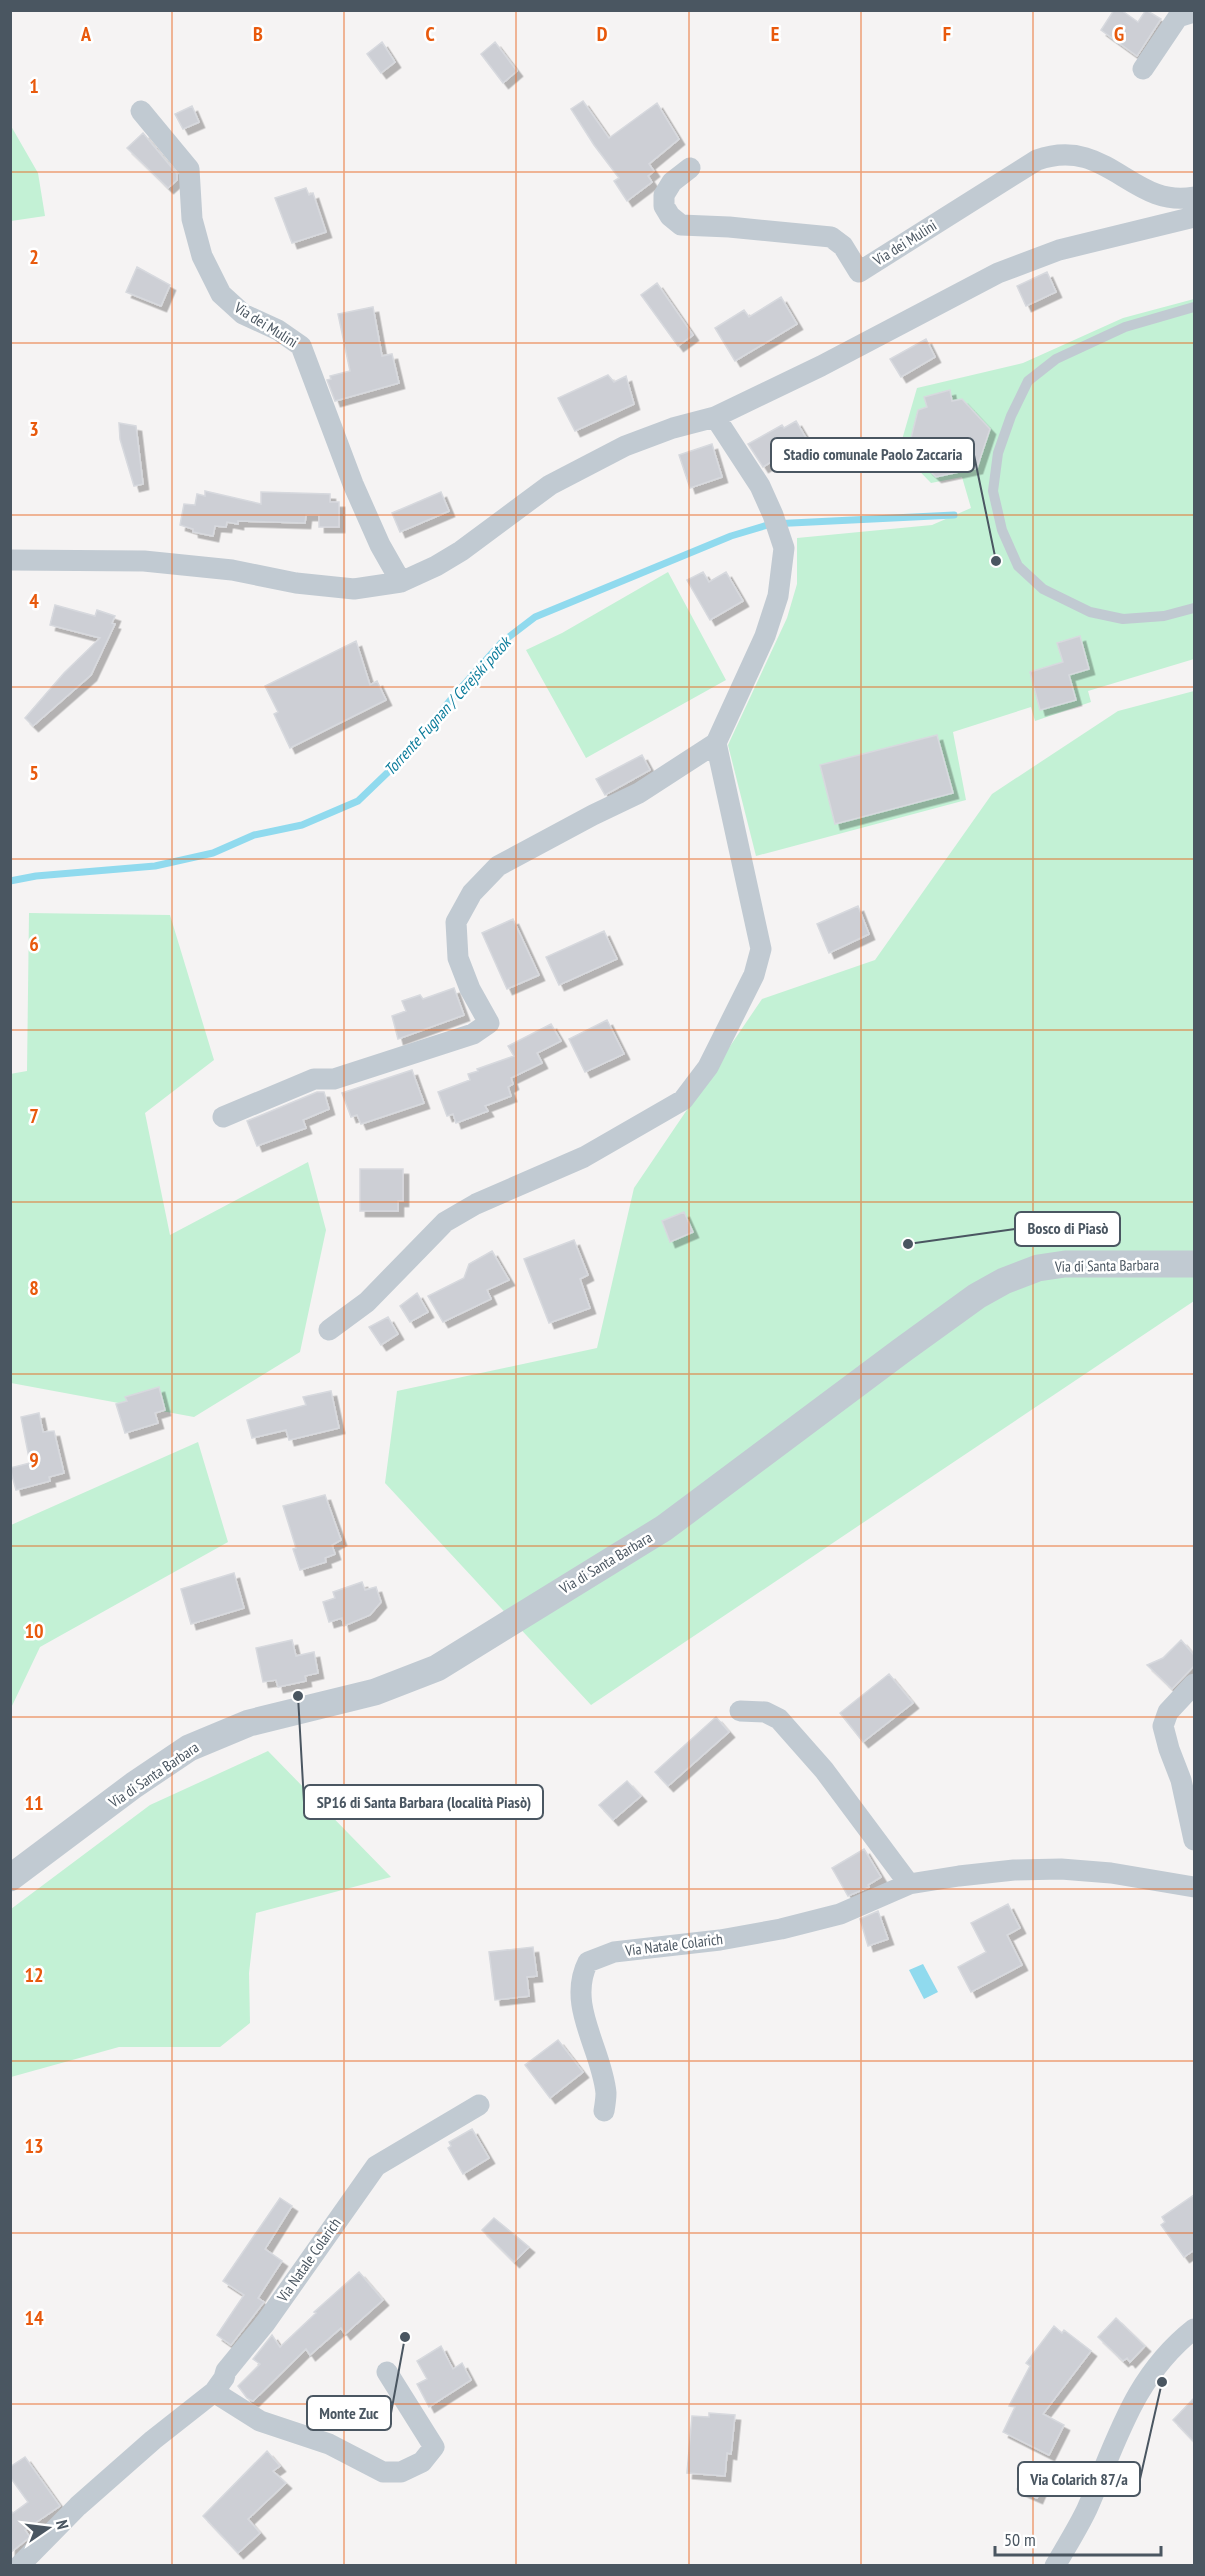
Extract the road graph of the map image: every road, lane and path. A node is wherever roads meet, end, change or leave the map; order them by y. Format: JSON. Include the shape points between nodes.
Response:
{"nodes":[{"id":1,"x":1194,"y":12,"type":"edge"},
{"id":2,"x":1143,"y":69,"type":"dead end"},
{"id":3,"x":141,"y":111,"type":"dead end"},
{"id":4,"x":690,"y":168,"type":"dead end"},
{"id":5,"x":1194,"y":197,"type":"edge"},
{"id":6,"x":1194,"y":217,"type":"edge"},
{"id":7,"x":1194,"y":308,"type":"edge"},
{"id":8,"x":715,"y":417,"type":"junction"},
{"id":9,"x":10,"y":560,"type":"edge"},
{"id":10,"x":401,"y":582,"type":"junction"},
{"id":11,"x":1194,"y":608,"type":"edge"},
{"id":12,"x":716,"y":743,"type":"junction"},
{"id":13,"x":223,"y":1117,"type":"dead end"},
{"id":14,"x":1194,"y":1264,"type":"edge"},
{"id":15,"x":330,"y":1330,"type":"dead end"},
{"id":16,"x":1194,"y":1684,"type":"edge"},
{"id":17,"x":740,"y":1711,"type":"dead end"},
{"id":18,"x":1194,"y":1840,"type":"edge"},
{"id":19,"x":10,"y":1878,"type":"edge"},
{"id":20,"x":909,"y":1884,"type":"junction"},
{"id":21,"x":1194,"y":1887,"type":"edge"},
{"id":22,"x":479,"y":2105,"type":"dead end"},
{"id":23,"x":604,"y":2111,"type":"dead end"},
{"id":24,"x":1194,"y":2329,"type":"edge"},
{"id":25,"x":387,"y":2372,"type":"dead end"},
{"id":26,"x":214,"y":2392,"type":"junction"},
{"id":27,"x":19,"y":2565,"type":"edge"},
{"id":28,"x":1055,"y":2565,"type":"edge"}],
"edges":[{"from":1,"to":2,"type":"street","via":[[1178,17]]},
{"from":3,"to":10,"type":"street","name":"Via dei Mulini","via":[[189,169],[195,229],[202,256],[221,294],[243,314],[301,346],[353,484]]},
{"from":4,"to":5,"type":"street","name":"Via dei Mulini","via":[[672,182],[664,195],[664,206],[681,225],[831,237],[843,246],[859,272],[1050,155],[1074,154],[1098,160],[1156,195],[1172,199]]},
{"from":6,"to":8,"type":"street","via":[[1059,250],[998,273]]},
{"from":7,"to":11,"type":"lane","via":[[1125,327],[1056,358],[1028,381],[998,453],[993,491],[1002,530],[1018,566],[1043,589],[1090,612],[1123,619],[1164,616]]},
{"from":8,"to":10,"type":"street","via":[[625,446],[550,486],[461,551]]},
{"from":8,"to":12,"type":"street","via":[[760,486],[784,548],[778,596],[765,636]]},
{"from":9,"to":10,"type":"street","via":[[144,561],[354,589]]},
{"from":12,"to":13,"type":"street","via":[[639,793],[498,866],[472,893],[456,922],[458,958],[489,1023],[473,1034],[334,1079],[314,1079]]},
{"from":12,"to":15,"type":"street","via":[[761,949],[754,975],[708,1066],[683,1100],[640,1127],[445,1222],[368,1302]]},
{"from":14,"to":19,"type":"street","name":"Via di Santa Barbara","via":[[1065,1264],[1038,1268],[1004,1281],[976,1296],[664,1528],[437,1668],[375,1692],[249,1723],[189,1748]]},
{"from":16,"to":18,"type":"street","via":[[1168,1712],[1164,1726]]},
{"from":17,"to":20,"type":"street","via":[[765,1712],[779,1719],[824,1770]]},
{"from":20,"to":21,"type":"street","name":"Via Natale Colarich","via":[[1014,1870],[1061,1869]]},
{"from":20,"to":23,"type":"street","name":"Via Natale Colarich","via":[[840,1914],[781,1929],[614,1952],[588,1962],[580,1977],[582,2003],[606,2093]]},
{"from":22,"to":26,"type":"street","name":"Via Natale Colarich","via":[[376,2166]]},
{"from":24,"to":28,"type":"street","via":[[1152,2371],[1131,2406],[1087,2510]]},
{"from":25,"to":26,"type":"street","via":[[434,2447],[422,2462],[401,2472],[382,2472],[329,2445],[260,2421]]},
{"from":26,"to":27,"type":"street","name":"Via Natale Colarich","via":[[153,2439]]}]}
